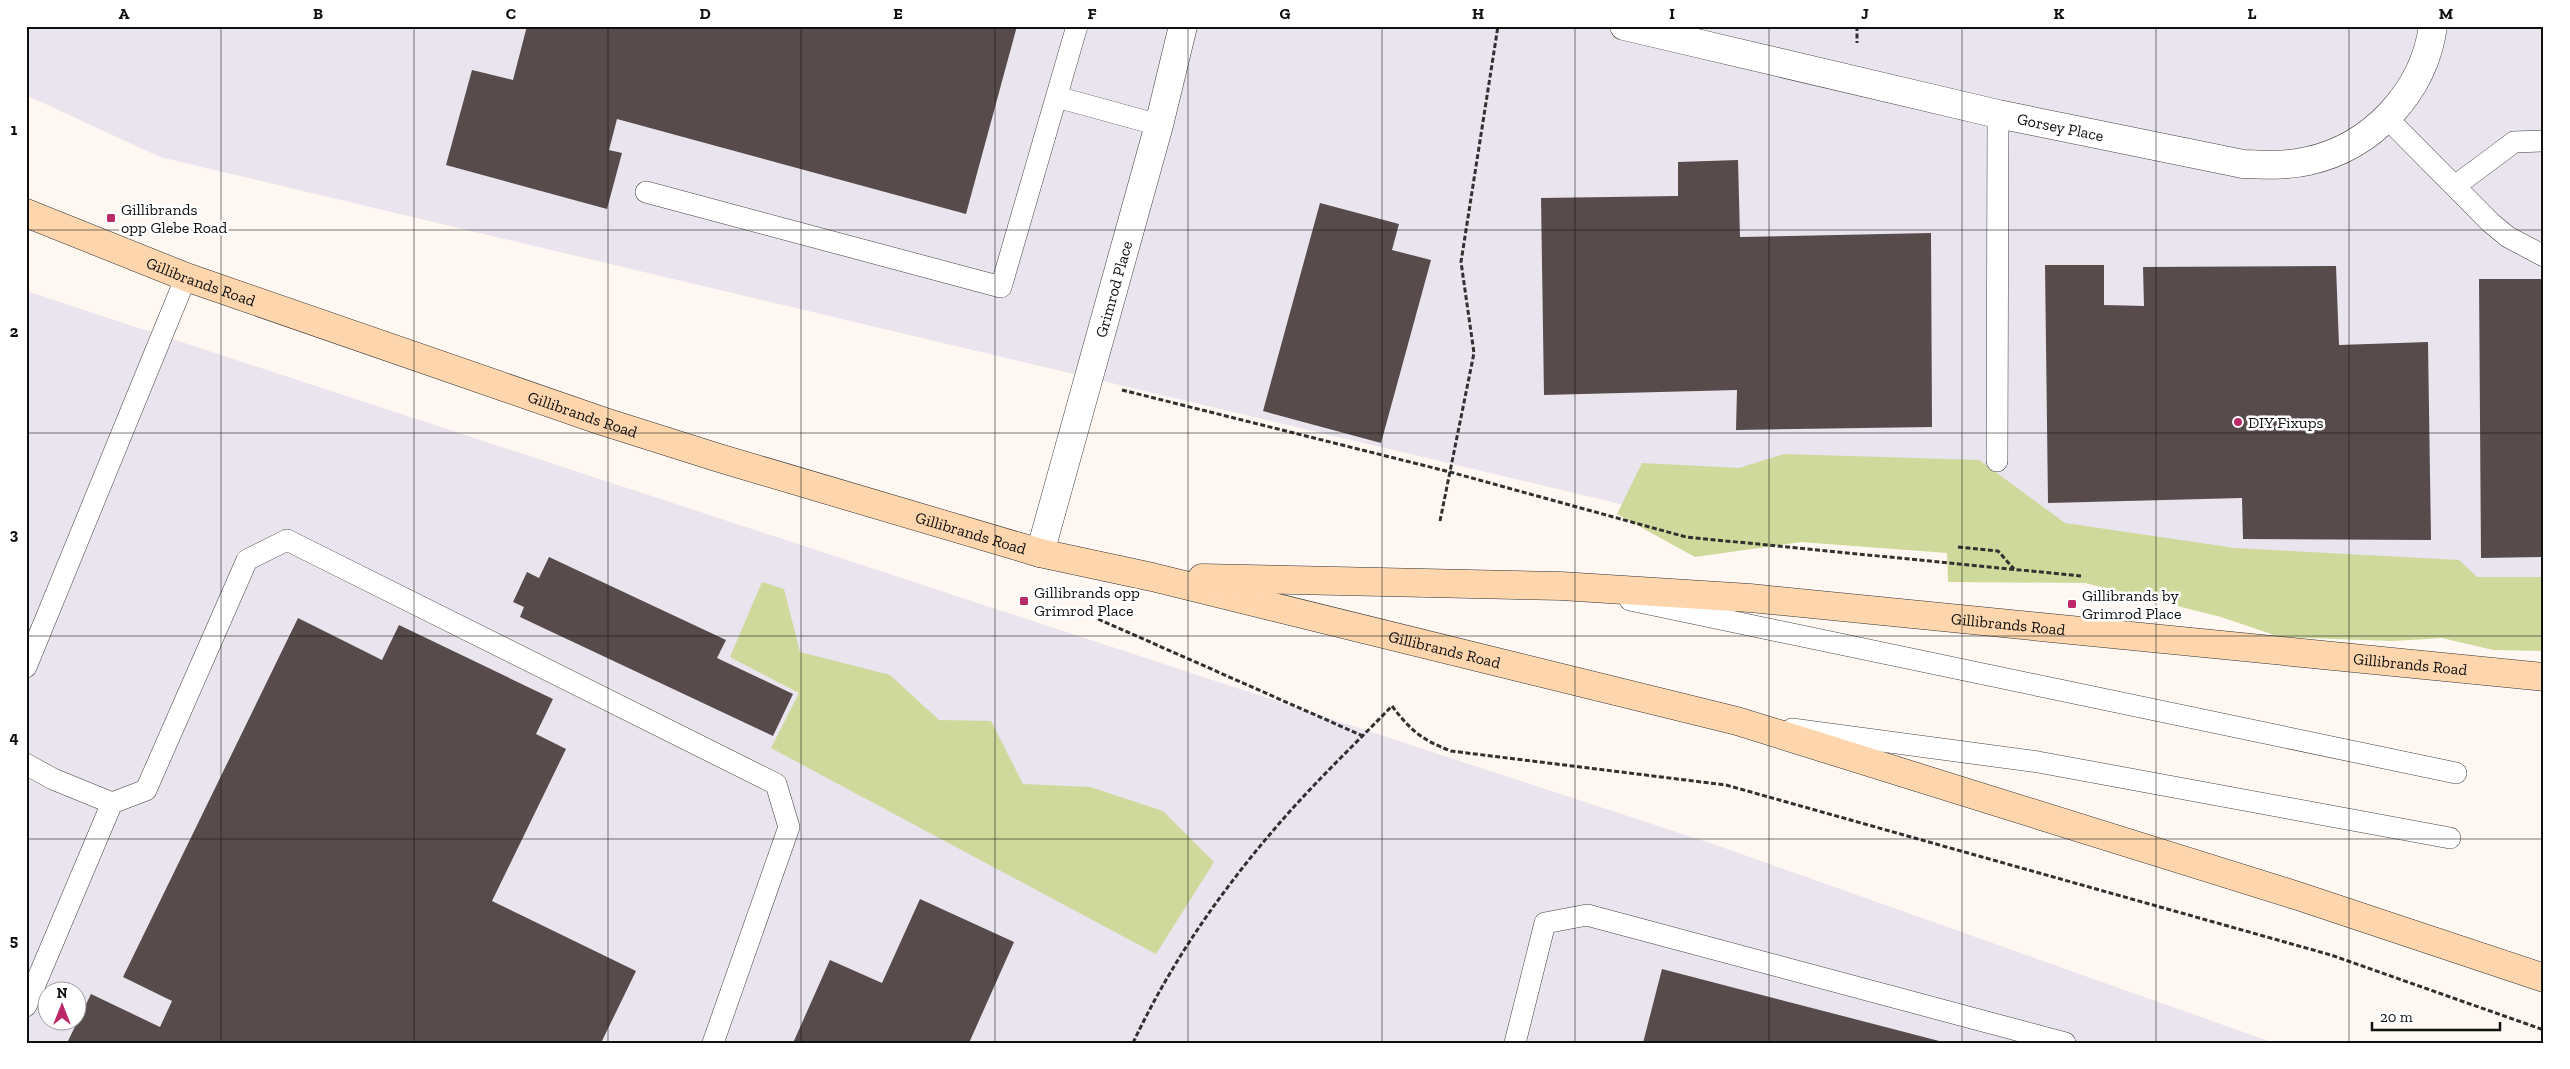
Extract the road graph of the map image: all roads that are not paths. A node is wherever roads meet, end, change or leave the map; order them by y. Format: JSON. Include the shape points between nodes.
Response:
{"nodes":[{"id":1,"x":1077,"y":26,"type":"edge"},
{"id":2,"x":1183,"y":26,"type":"edge"},
{"id":3,"x":1624,"y":26,"type":"edge"},
{"id":4,"x":2432,"y":26,"type":"edge"},
{"id":5,"x":1056,"y":96,"type":"junction"},
{"id":6,"x":1998,"y":114,"type":"junction"},
{"id":7,"x":2387,"y":118,"type":"junction"},
{"id":8,"x":1159,"y":125,"type":"junction"},
{"id":9,"x":2544,"y":141,"type":"edge"},
{"id":10,"x":2455,"y":186,"type":"junction"},
{"id":11,"x":646,"y":192,"type":"dead end"},
{"id":12,"x":26,"y":213,"type":"edge"},
{"id":13,"x":2544,"y":256,"type":"edge"},
{"id":14,"x":186,"y":277,"type":"junction"},
{"id":15,"x":1997,"y":461,"type":"dead end"},
{"id":16,"x":1040,"y":552,"type":"junction"},
{"id":17,"x":1152,"y":577,"type":"junction"},
{"id":18,"x":1561,"y":586,"type":"junction"},
{"id":19,"x":26,"y":667,"type":"edge"},
{"id":20,"x":2544,"y":678,"type":"edge"},
{"id":21,"x":1737,"y":721,"type":"junction"},
{"id":22,"x":26,"y":764,"type":"edge"},
{"id":23,"x":2456,"y":773,"type":"dead end"},
{"id":24,"x":112,"y":803,"type":"junction"},
{"id":25,"x":2450,"y":838,"type":"dead end"},
{"id":26,"x":2544,"y":978,"type":"edge"},
{"id":27,"x":26,"y":1006,"type":"edge"},
{"id":28,"x":713,"y":1043,"type":"edge"},
{"id":29,"x":1515,"y":1043,"type":"edge"},
{"id":30,"x":2065,"y":1043,"type":"edge"}],
"edges":[{"from":1,"to":5,"type":"lane"},
{"from":2,"to":8,"type":"street","name":"Grimrod Place"},
{"from":3,"to":6,"type":"street","name":"Gorsey Place"},
{"from":4,"to":7,"type":"street","name":"Gorsey Place","via":[[2422,65],[2407,95]]},
{"from":5,"to":8,"type":"lane"},
{"from":5,"to":11,"type":"lane","via":[[1001,287]]},
{"from":6,"to":7,"type":"street","name":"Gorsey Place","via":[[2243,164],[2275,165],[2308,161],[2341,150],[2367,136]]},
{"from":6,"to":15,"type":"lane"},
{"from":7,"to":10,"type":"lane"},
{"from":8,"to":16,"type":"street","name":"Grimrod Place"},
{"from":9,"to":10,"type":"lane","via":[[2514,142]]},
{"from":10,"to":13,"type":"lane","via":[[2508,237]]},
{"from":12,"to":14,"type":"street","name":"Gillibrands Road"},
{"from":14,"to":16,"type":"street","name":"Gillibrands Road","via":[[602,421]]},
{"from":14,"to":19,"type":"lane"},
{"from":16,"to":17,"type":"street","name":"Gillibrands Road"},
{"from":17,"to":18,"type":"street","name":"Gillibrands Road"},
{"from":17,"to":21,"type":"street","name":"Gillibrands Road"},
{"from":18,"to":20,"type":"street","name":"Gillibrands Road","via":[[1750,598]]},
{"from":18,"to":23,"type":"lane","name":"Gillibrands Road"},
{"from":21,"to":25,"type":"lane","name":"Gillibrands Road","via":[[2038,762]]},
{"from":21,"to":26,"type":"street","name":"Gillibrands Road","via":[[2298,896]]},
{"from":22,"to":24,"type":"lane","via":[[53,779]]},
{"from":24,"to":27,"type":"lane"},
{"from":24,"to":28,"type":"lane","via":[[146,790],[247,560],[287,540],[776,784],[789,827]]},
{"from":29,"to":30,"type":"lane","via":[[1545,923],[1587,915]]}]}
